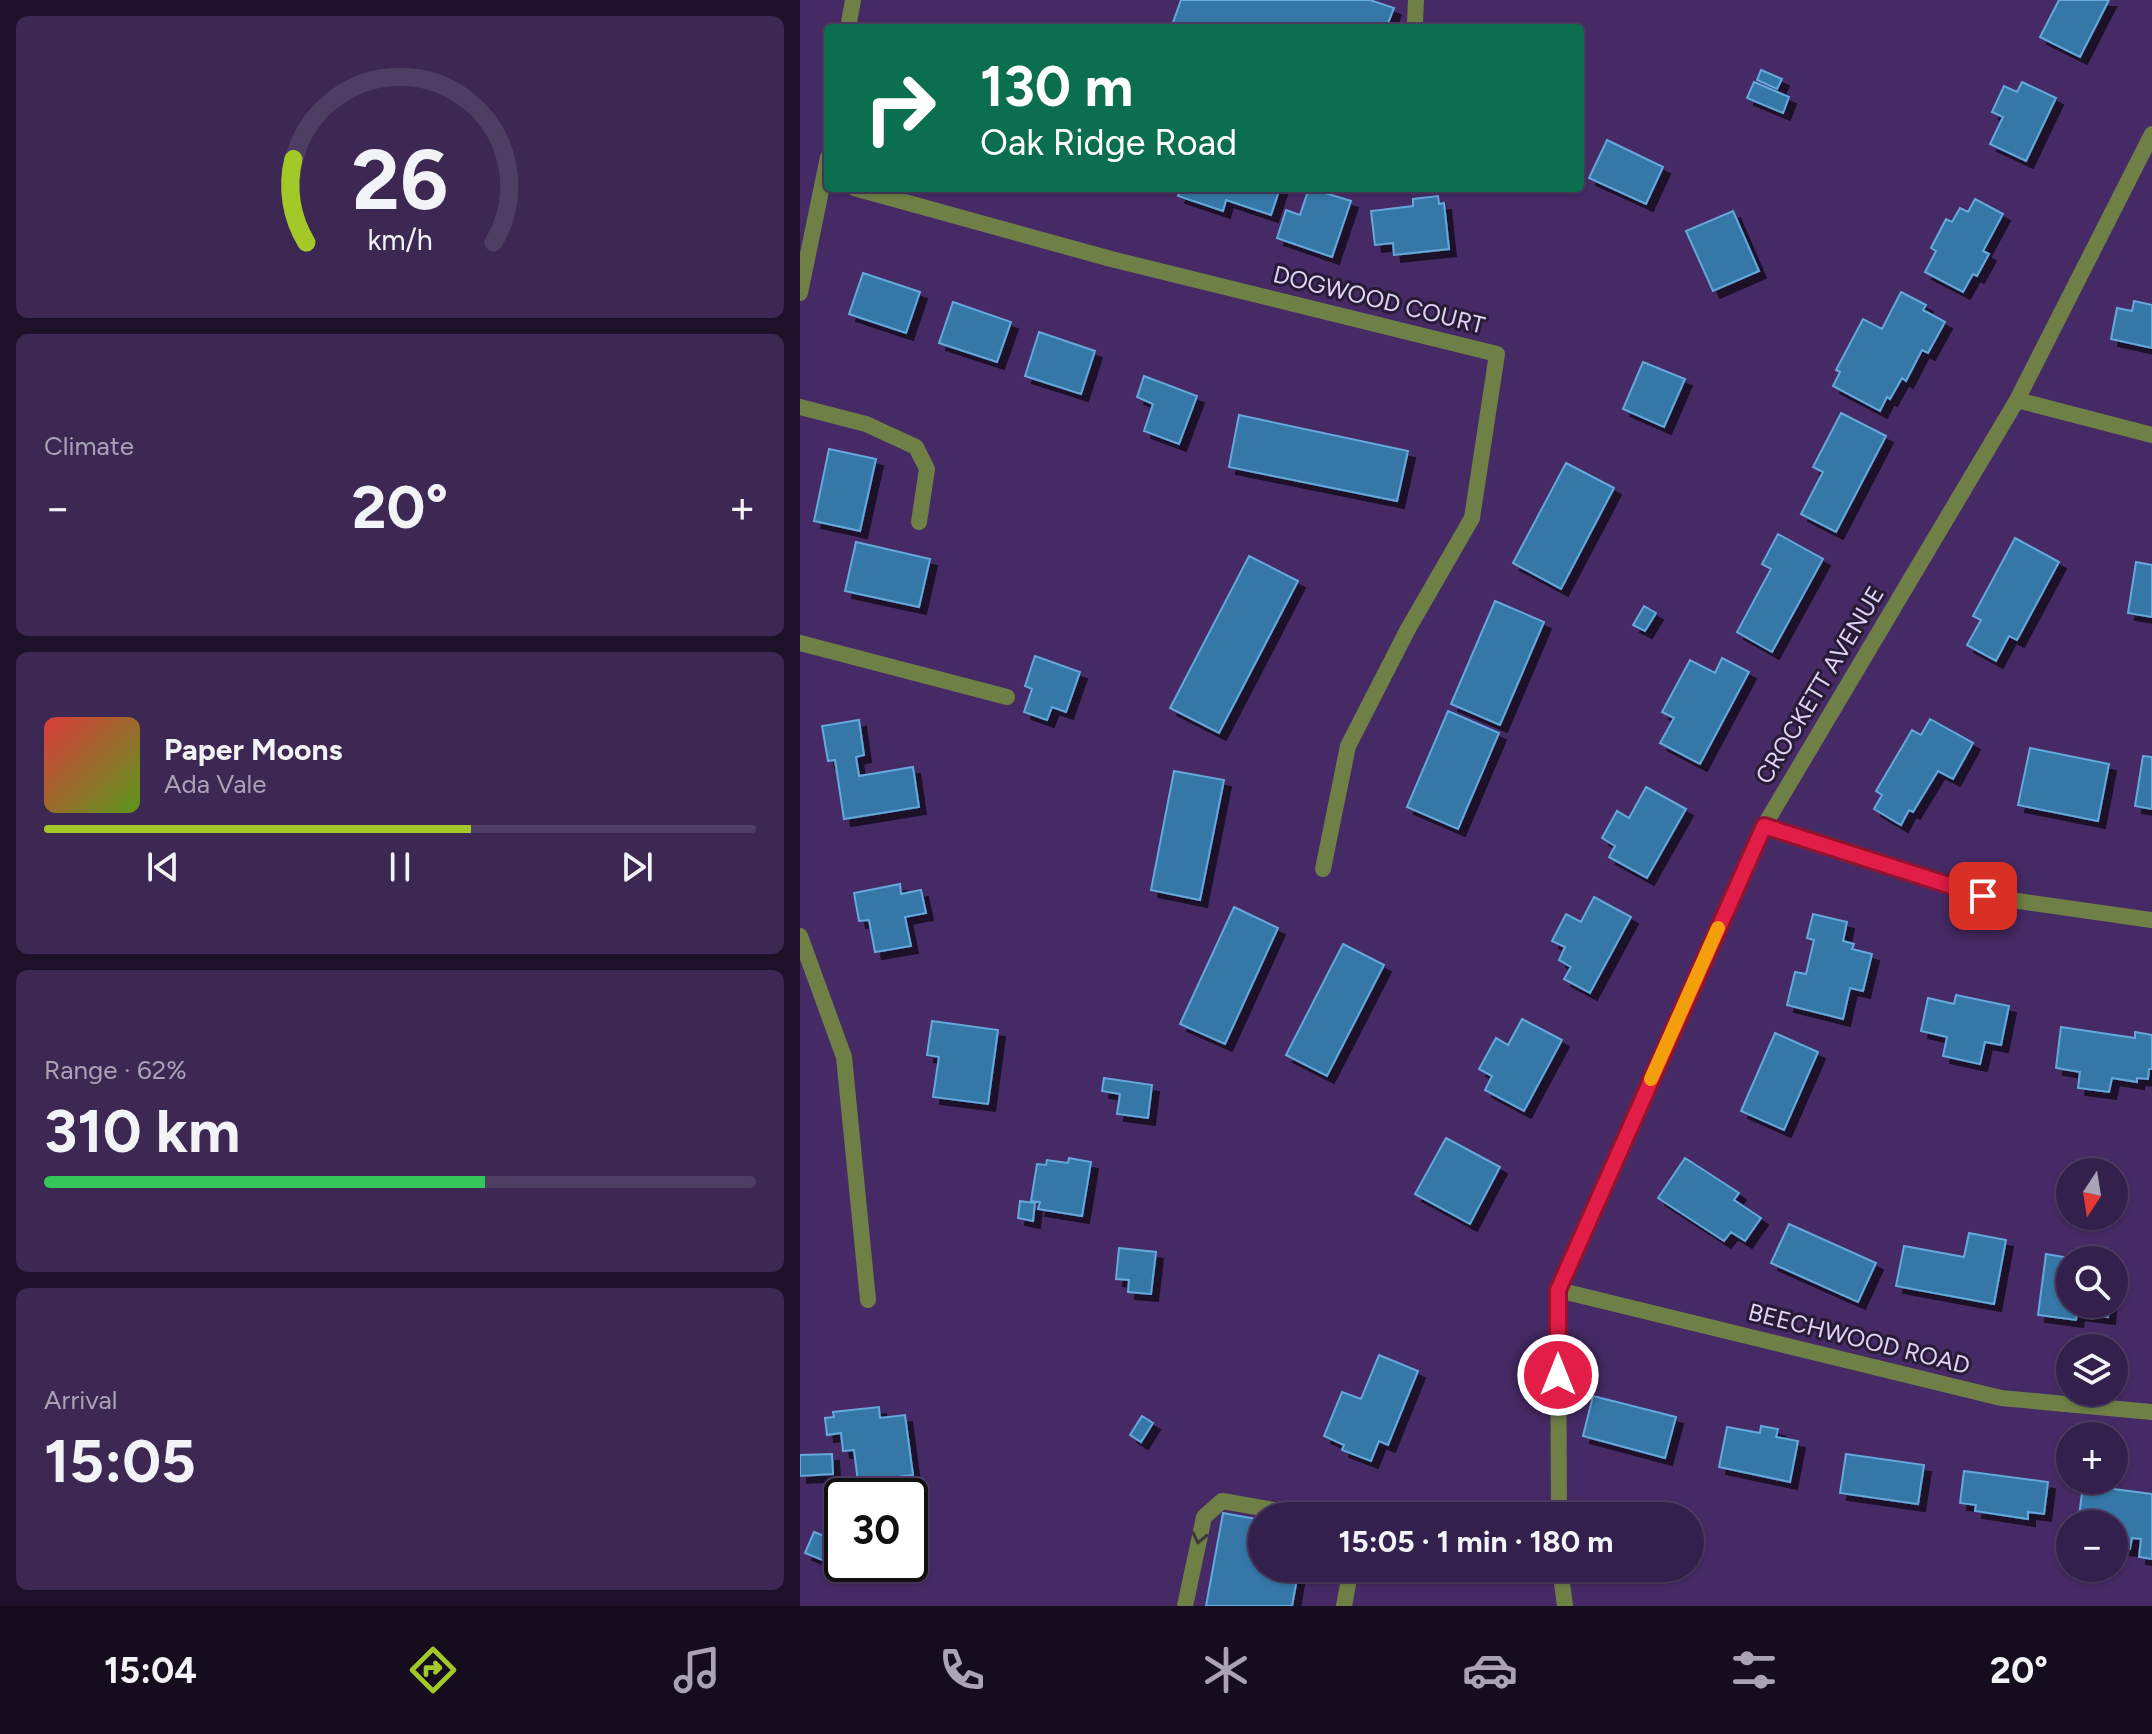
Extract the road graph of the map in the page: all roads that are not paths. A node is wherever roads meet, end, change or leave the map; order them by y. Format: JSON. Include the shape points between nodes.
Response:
{"nodes":[{"id":1,"x":853,"y":0,"type":"edge"},
{"id":2,"x":1416,"y":0,"type":"edge"},
{"id":3,"x":1415,"y":22,"type":"dead end"},
{"id":4,"x":849,"y":24,"type":"edge"},
{"id":5,"x":2152,"y":134,"type":"edge"},
{"id":6,"x":824,"y":189,"type":"edge"},
{"id":7,"x":868,"y":192,"type":"edge"},
{"id":8,"x":800,"y":293,"type":"edge"},
{"id":9,"x":2017,"y":400,"type":"junction"},
{"id":10,"x":800,"y":407,"type":"edge"},
{"id":11,"x":2152,"y":435,"type":"edge"},
{"id":12,"x":919,"y":522,"type":"dead end"},
{"id":13,"x":800,"y":643,"type":"edge"},
{"id":14,"x":1007,"y":697,"type":"dead end"},
{"id":15,"x":1764,"y":826,"type":"junction"},
{"id":16,"x":1323,"y":869,"type":"dead end"},
{"id":17,"x":2152,"y":920,"type":"edge"},
{"id":18,"x":800,"y":936,"type":"edge"},
{"id":19,"x":1558,"y":1290,"type":"junction"},
{"id":20,"x":868,"y":1300,"type":"dead end"},
{"id":21,"x":2152,"y":1412,"type":"edge"},
{"id":22,"x":1559,"y":1502,"type":"edge"},
{"id":23,"x":1248,"y":1505,"type":"edge"},
{"id":24,"x":1348,"y":1582,"type":"edge"},
{"id":25,"x":1562,"y":1582,"type":"edge"},
{"id":26,"x":1185,"y":1606,"type":"edge"},
{"id":27,"x":1344,"y":1606,"type":"edge"},
{"id":28,"x":1565,"y":1606,"type":"edge"}],
"edges":[{"from":1,"to":4,"type":"street"},
{"from":2,"to":3,"type":"street"},
{"from":5,"to":9,"type":"street","name":"CROCKETT AVENUE"},
{"from":6,"to":8,"type":"street"},
{"from":7,"to":16,"type":"street","name":"DOGWOOD COURT","via":[[1111,259],[1497,354],[1472,518],[1348,746]]},
{"from":9,"to":11,"type":"street"},
{"from":9,"to":15,"type":"street","name":"CROCKETT AVENUE"},
{"from":10,"to":12,"type":"street","via":[[866,424],[916,447],[927,469]]},
{"from":13,"to":14,"type":"street"},
{"from":15,"to":17,"type":"street","via":[[1983,896]]},
{"from":15,"to":19,"type":"street","name":"CROCKETT AVENUE"},
{"from":18,"to":20,"type":"street","via":[[844,1057]]},
{"from":19,"to":21,"type":"street","name":"BEECHWOOD ROAD","via":[[2001,1398]]},
{"from":19,"to":22,"type":"street","name":"CROCKETT AVENUE"},
{"from":23,"to":26,"type":"street","one_way":true,"via":[[1222,1501],[1204,1517]]},
{"from":24,"to":27,"type":"street"},
{"from":25,"to":28,"type":"street"}]}
